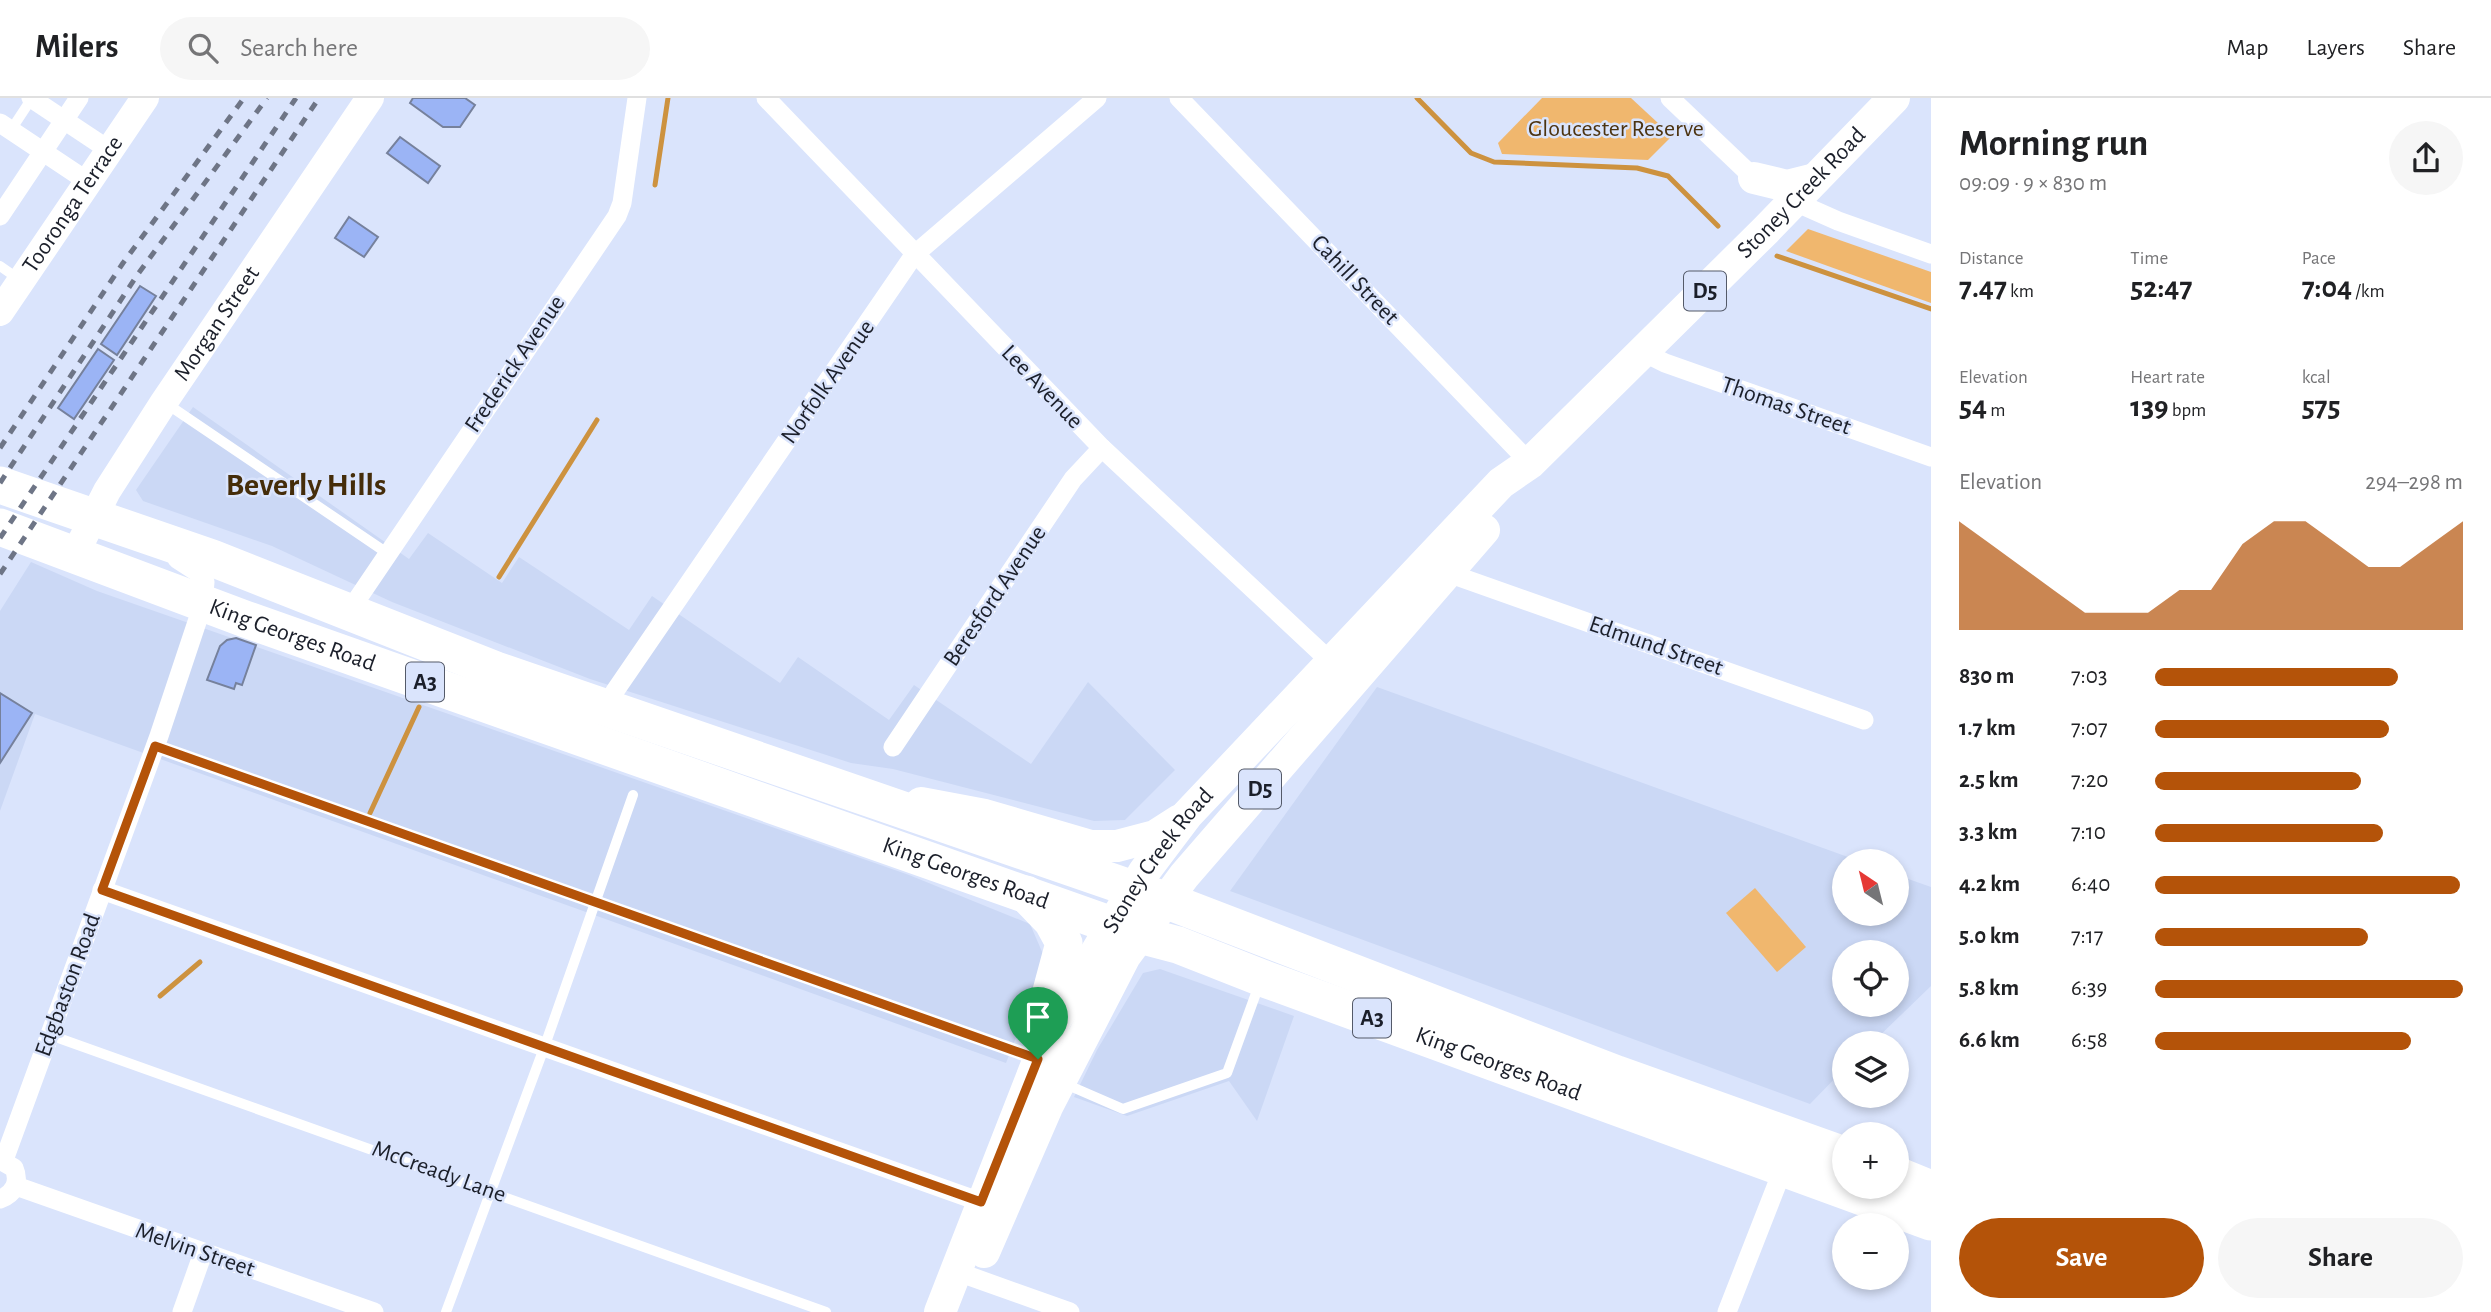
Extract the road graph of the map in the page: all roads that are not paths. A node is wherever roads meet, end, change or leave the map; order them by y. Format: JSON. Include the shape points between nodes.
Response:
{"nodes":[{"id":1,"x":32,"y":98,"type":"edge"},
{"id":2,"x":79,"y":98,"type":"edge"},
{"id":3,"x":145,"y":98,"type":"edge"},
{"id":4,"x":370,"y":98,"type":"edge"},
{"id":5,"x":637,"y":98,"type":"edge"},
{"id":6,"x":766,"y":98,"type":"edge"},
{"id":7,"x":1097,"y":98,"type":"edge"},
{"id":8,"x":1179,"y":98,"type":"edge"},
{"id":9,"x":1670,"y":98,"type":"edge"},
{"id":10,"x":1894,"y":98,"type":"edge"},
{"id":11,"x":64,"y":120,"type":"junction"},
{"id":12,"x":5,"y":127,"type":"edge"},
{"id":13,"x":109,"y":150,"type":"junction"},
{"id":14,"x":43,"y":152,"type":"junction"},
{"id":15,"x":1754,"y":178,"type":"junction"},
{"id":16,"x":87,"y":181,"type":"junction"},
{"id":17,"x":1804,"y":190,"type":"junction"},
{"id":18,"x":0,"y":216,"type":"edge"},
{"id":19,"x":1769,"y":227,"type":"junction"},
{"id":20,"x":1931,"y":254,"type":"edge"},
{"id":21,"x":914,"y":255,"type":"junction"},
{"id":22,"x":10,"y":273,"type":"edge"},
{"id":23,"x":0,"y":312,"type":"edge"},
{"id":24,"x":1643,"y":352,"type":"junction"},
{"id":25,"x":164,"y":402,"type":"junction"},
{"id":26,"x":1102,"y":448,"type":"junction"},
{"id":27,"x":1931,"y":457,"type":"edge"},
{"id":28,"x":1531,"y":463,"type":"junction"},
{"id":29,"x":0,"y":485,"type":"edge"},
{"id":30,"x":109,"y":523,"type":"junction"},
{"id":31,"x":0,"y":527,"type":"edge"},
{"id":32,"x":387,"y":553,"type":"junction"},
{"id":33,"x":75,"y":554,"type":"junction"},
{"id":34,"x":1448,"y":573,"type":"junction"},
{"id":35,"x":203,"y":604,"type":"junction"},
{"id":36,"x":348,"y":613,"type":"junction"},
{"id":37,"x":1331,"y":662,"type":"junction"},
{"id":38,"x":608,"y":709,"type":"junction"},
{"id":39,"x":1864,"y":720,"type":"dead end"},
{"id":40,"x":155,"y":746,"type":"junction"},
{"id":41,"x":893,"y":747,"type":"dead end"},
{"id":42,"x":633,"y":795,"type":"dead end"},
{"id":43,"x":858,"y":796,"type":"junction"},
{"id":44,"x":1187,"y":816,"type":"junction"},
{"id":45,"x":102,"y":890,"type":"junction"},
{"id":46,"x":1026,"y":893,"type":"junction"},
{"id":47,"x":1149,"y":895,"type":"junction"},
{"id":48,"x":594,"y":903,"type":"junction"},
{"id":49,"x":1126,"y":929,"type":"junction"},
{"id":50,"x":1262,"y":978,"type":"junction"},
{"id":51,"x":50,"y":1035,"type":"junction"},
{"id":52,"x":544,"y":1048,"type":"junction"},
{"id":53,"x":1049,"y":1056,"type":"junction"},
{"id":54,"x":1832,"y":1152,"type":"edge"},
{"id":55,"x":2,"y":1160,"type":"edge"},
{"id":56,"x":1783,"y":1169,"type":"junction"},
{"id":57,"x":1909,"y":1180,"type":"edge"},
{"id":58,"x":16,"y":1186,"type":"junction"},
{"id":59,"x":1931,"y":1189,"type":"edge"},
{"id":60,"x":491,"y":1190,"type":"junction"},
{"id":61,"x":0,"y":1199,"type":"edge"},
{"id":62,"x":981,"y":1202,"type":"junction"},
{"id":63,"x":1931,"y":1222,"type":"edge"},
{"id":64,"x":204,"y":1253,"type":"junction"},
{"id":65,"x":964,"y":1274,"type":"junction"},
{"id":66,"x":343,"y":1307,"type":"edge"},
{"id":67,"x":182,"y":1312,"type":"edge"},
{"id":68,"x":374,"y":1312,"type":"edge"},
{"id":69,"x":446,"y":1312,"type":"edge"},
{"id":70,"x":826,"y":1312,"type":"edge"},
{"id":71,"x":940,"y":1312,"type":"edge"},
{"id":72,"x":959,"y":1312,"type":"edge"},
{"id":73,"x":1070,"y":1312,"type":"edge"},
{"id":74,"x":1727,"y":1312,"type":"edge"}],
"edges":[{"from":1,"to":11,"type":"street"},
{"from":1,"to":12,"type":"lane"},
{"from":2,"to":11,"type":"street"},
{"from":3,"to":13,"type":"street","name":"Tooronga Terrace"},
{"from":4,"to":25,"type":"street","name":"Morgan Street"},
{"from":5,"to":32,"type":"street","name":"Frederick Avenue","via":[[617,216]]},
{"from":6,"to":21,"type":"street","name":"Lee Avenue"},
{"from":7,"to":21,"type":"street","name":"Norfolk Avenue"},
{"from":8,"to":28,"type":"street","name":"Cahill Street"},
{"from":9,"to":15,"type":"street"},
{"from":10,"to":17,"type":"main road","name":"Stoney Creek Road","number":"D5"},
{"from":11,"to":13,"type":"street"},
{"from":11,"to":14,"type":"street"},
{"from":12,"to":14,"type":"street"},
{"from":13,"to":16,"type":"street","name":"Tooronga Terrace"},
{"from":14,"to":16,"type":"street"},
{"from":14,"to":18,"type":"street"},
{"from":15,"to":17,"type":"main road"},
{"from":15,"to":19,"type":"main road"},
{"from":16,"to":22,"type":"street","name":"Tooronga Terrace"},
{"from":17,"to":19,"type":"main road","name":"Stoney Creek Road","number":"D5"},
{"from":17,"to":20,"type":"street","via":[[1838,222]]},
{"from":19,"to":24,"type":"main road","name":"Stoney Creek Road","number":"D5"},
{"from":21,"to":26,"type":"street","name":"Lee Avenue"},
{"from":21,"to":38,"type":"street","name":"Norfolk Avenue","via":[[615,691]]},
{"from":22,"to":23,"type":"street","name":"Tooronga Terrace"},
{"from":24,"to":27,"type":"street","name":"Thomas Street"},
{"from":24,"to":28,"type":"main road","name":"Stoney Creek Road","number":"D5"},
{"from":25,"to":30,"type":"street","name":"Morgan Street"},
{"from":25,"to":32,"type":"lane"},
{"from":26,"to":37,"type":"street","name":"Lee Avenue"},
{"from":26,"to":41,"type":"street","name":"Beresford Avenue","via":[[1073,480]]},
{"from":28,"to":34,"type":"main road","name":"Stoney Creek Road","number":"D5","via":[[1515,494]]},
{"from":28,"to":37,"type":"main road","name":"Stoney Creek Road","number":"D5","via":[[1501,483]]},
{"from":29,"to":30,"type":"highway","name":"King Georges Road","number":"A3"},
{"from":30,"to":33,"type":"street","name":"Morgan Street"},
{"from":30,"to":35,"type":"street","name":"Edgbaston Road","via":[[197,572],[206,587]]},
{"from":30,"to":36,"type":"highway","name":"King Georges Road","number":"A3","via":[[212,558]]},
{"from":31,"to":33,"type":"highway","name":"King Georges Road","number":"A3"},
{"from":32,"to":36,"type":"street","name":"Frederick Avenue"},
{"from":33,"to":35,"type":"highway","name":"King Georges Road","number":"A3"},
{"from":34,"to":39,"type":"street","name":"Edmund Street"},
{"from":34,"to":47,"type":"main road","name":"Stoney Creek Road","number":"D5"},
{"from":35,"to":40,"type":"street","name":"Edgbaston Road"},
{"from":35,"to":46,"type":"highway","name":"King Georges Road","number":"A3"},
{"from":36,"to":38,"type":"highway","name":"King Georges Road","number":"A3"},
{"from":37,"to":44,"type":"main road","name":"Stoney Creek Road","number":"D5"},
{"from":38,"to":43,"type":"highway","name":"King Georges Road","number":"A3"},
{"from":40,"to":45,"type":"street","name":"Edgbaston Road"},
{"from":40,"to":48,"type":"lane"},
{"from":42,"to":48,"type":"lane"},
{"from":43,"to":44,"type":"main road","via":[[985,816],[1091,845],[1117,846],[1155,836]]},
{"from":43,"to":47,"type":"highway","name":"King Georges Road","number":"A3"},
{"from":44,"to":47,"type":"main road","name":"Stoney Creek Road","number":"D5"},
{"from":45,"to":51,"type":"street","name":"Edgbaston Road"},
{"from":45,"to":52,"type":"street"},
{"from":46,"to":49,"type":"highway","name":"King Georges Road","number":"A3"},
{"from":46,"to":53,"type":"highway","via":[[1052,921],[1063,943],[1050,995]]},
{"from":47,"to":49,"type":"main road","name":"Stoney Creek Road"},
{"from":47,"to":54,"type":"highway","name":"King Georges Road","number":"A3"},
{"from":48,"to":52,"type":"lane"},
{"from":48,"to":53,"type":"lane"},
{"from":49,"to":50,"type":"highway","name":"King Georges Road","number":"A3"},
{"from":49,"to":53,"type":"main road","name":"Stoney Creek Road"},
{"from":49,"to":53,"type":"main road","name":"Stoney Creek Road","via":[[1125,956]]},
{"from":50,"to":53,"type":"lane","via":[[1227,1073],[1123,1109]]},
{"from":50,"to":56,"type":"highway","name":"King Georges Road","number":"A3"},
{"from":51,"to":55,"type":"street","name":"Edgbaston Road"},
{"from":51,"to":60,"type":"lane","name":"McCready Lane"},
{"from":52,"to":60,"type":"lane"},
{"from":52,"to":62,"type":"street"},
{"from":53,"to":62,"type":"main road","name":"Stoney Creek Road"},
{"from":53,"to":65,"type":"main road","name":"Stoney Creek Road"},
{"from":55,"to":58,"type":"street","name":"Edgbaston Road","via":[[16,1174]]},
{"from":56,"to":63,"type":"highway","name":"King Georges Road","number":"A3"},
{"from":56,"to":74,"type":"street"},
{"from":57,"to":59,"type":"highway"},
{"from":58,"to":61,"type":"street"},
{"from":58,"to":64,"type":"street","name":"Melvin Street"},
{"from":60,"to":69,"type":"lane"},
{"from":60,"to":70,"type":"lane","name":"McCready Lane"},
{"from":62,"to":65,"type":"main road","name":"Stoney Creek Road"},
{"from":64,"to":66,"type":"street","name":"Melvin Street"},
{"from":64,"to":67,"type":"street"},
{"from":65,"to":71,"type":"main road","name":"Stoney Creek Road"},
{"from":65,"to":72,"type":"main road","name":"Stoney Creek Road"},
{"from":65,"to":73,"type":"street"},
{"from":66,"to":68,"type":"street","name":"Melvin Street"}]}
